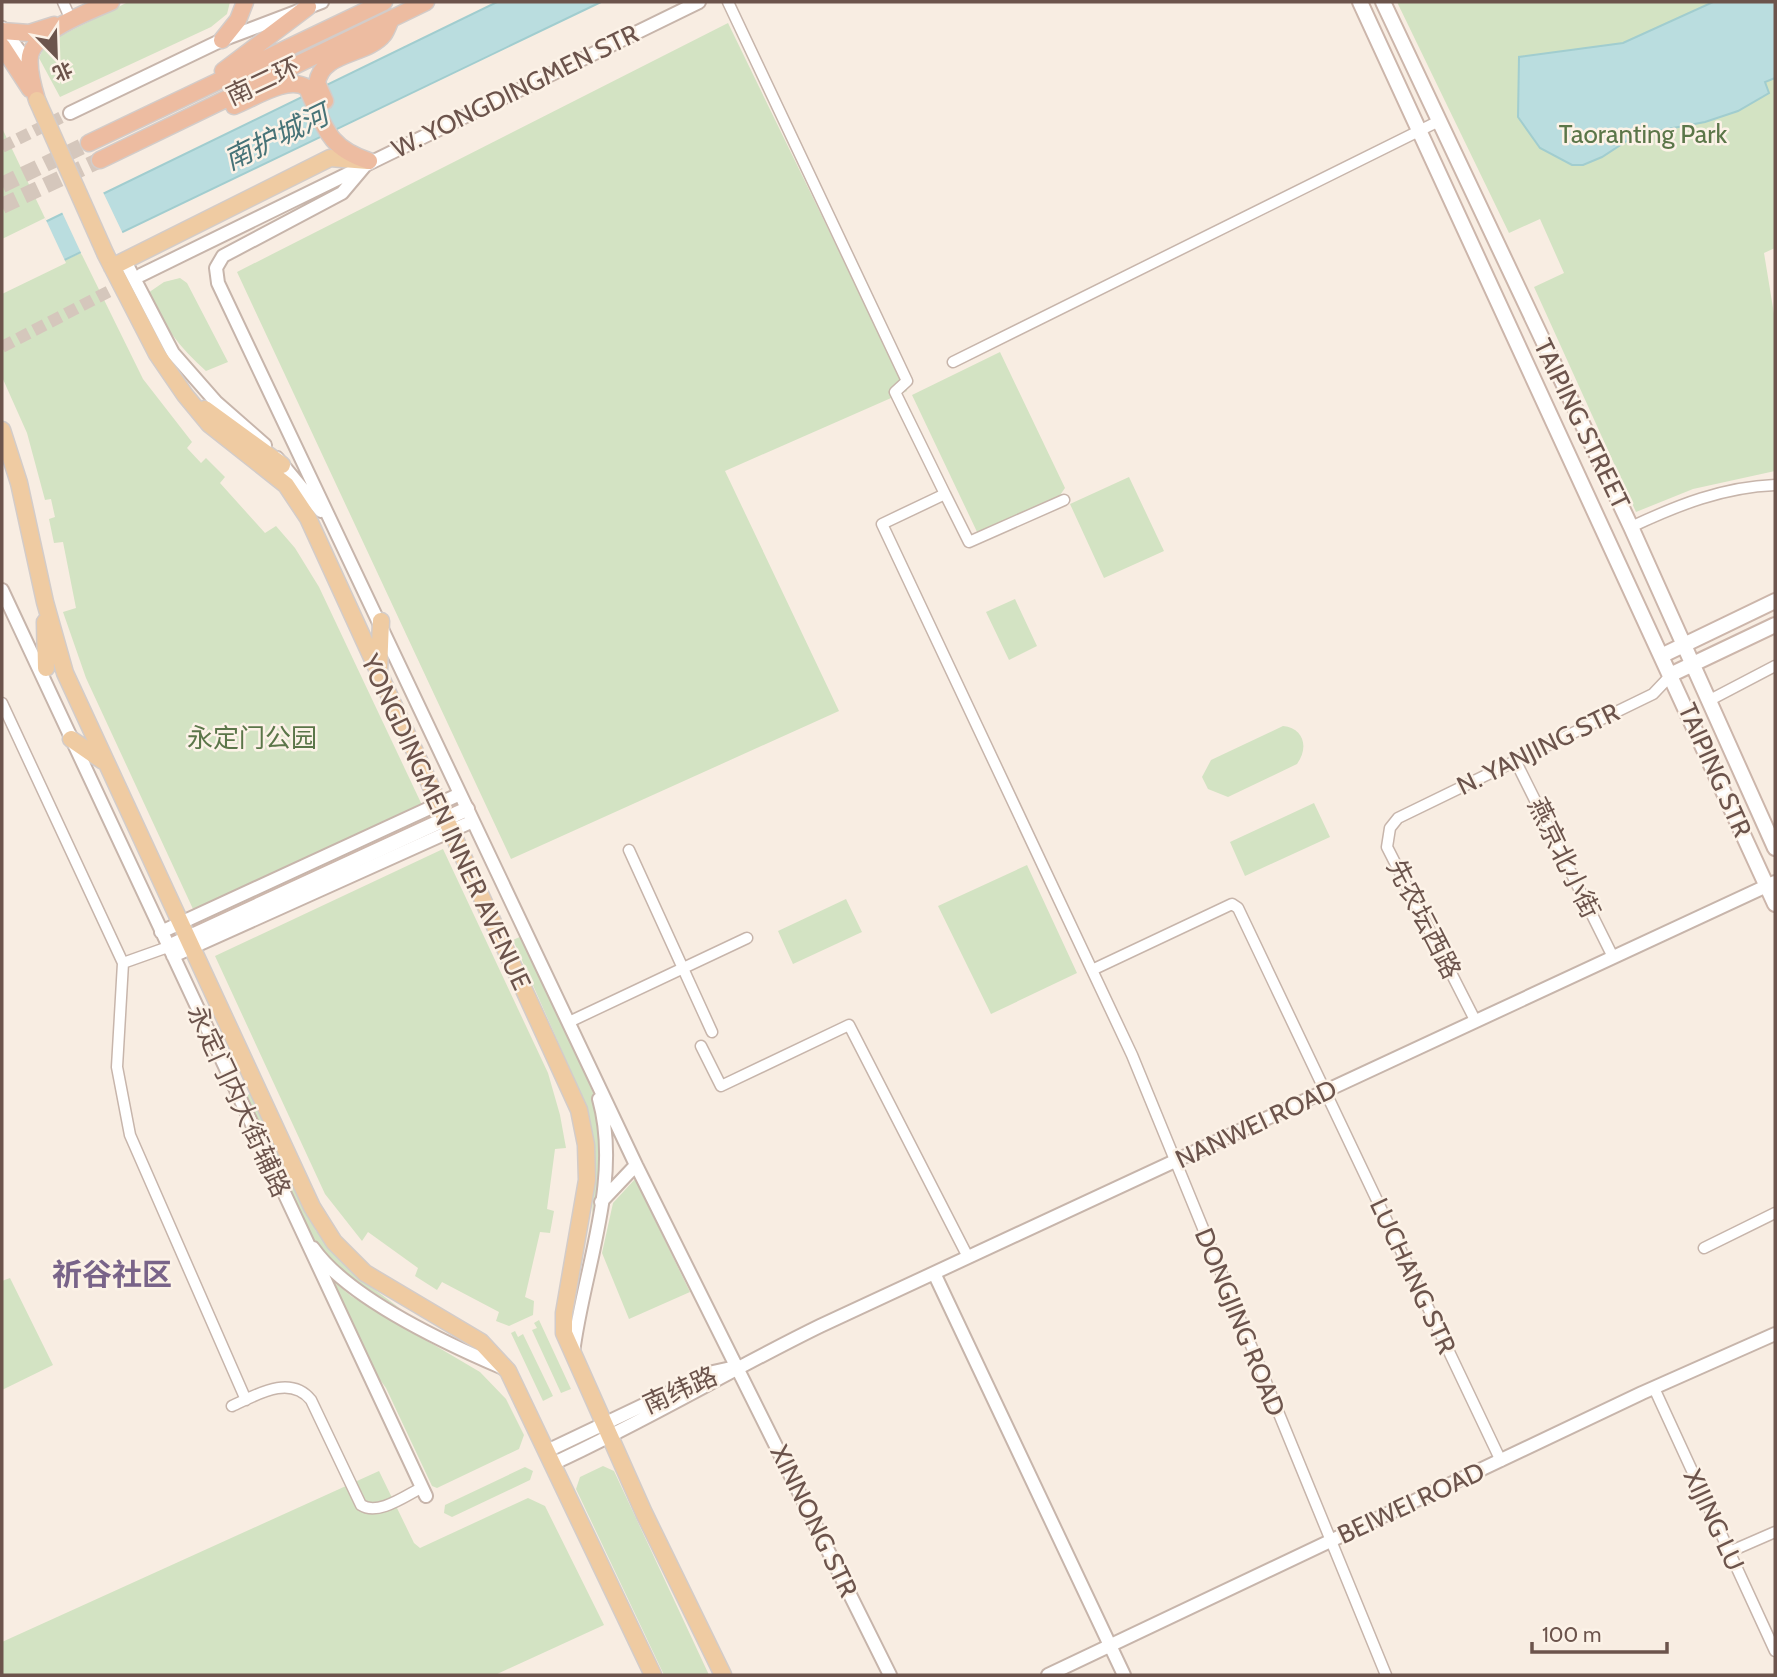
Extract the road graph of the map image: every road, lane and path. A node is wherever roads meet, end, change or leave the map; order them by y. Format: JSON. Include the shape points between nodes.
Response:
{"nodes":[{"id":1,"x":103,"y":2,"type":"edge"},
{"id":2,"x":111,"y":2,"type":"edge"},
{"id":3,"x":244,"y":2,"type":"edge"},
{"id":4,"x":384,"y":2,"type":"edge"},
{"id":5,"x":426,"y":2,"type":"edge"},
{"id":6,"x":699,"y":2,"type":"edge"},
{"id":7,"x":728,"y":2,"type":"edge"},
{"id":8,"x":1360,"y":2,"type":"edge"},
{"id":9,"x":1383,"y":2,"type":"edge"},
{"id":10,"x":315,"y":5,"type":"edge"},
{"id":11,"x":68,"y":13,"type":"edge"},
{"id":12,"x":391,"y":19,"type":"junction"},
{"id":13,"x":3,"y":35,"type":"edge"},
{"id":14,"x":222,"y":40,"type":"junction"},
{"id":15,"x":31,"y":65,"type":"junction"},
{"id":16,"x":312,"y":86,"type":"junction"},
{"id":17,"x":192,"y":94,"type":"junction"},
{"id":18,"x":37,"y":100,"type":"junction"},
{"id":19,"x":198,"y":112,"type":"junction"},
{"id":20,"x":70,"y":113,"type":"tunnel mouth"},
{"id":21,"x":1439,"y":121,"type":"junction"},
{"id":22,"x":1420,"y":130,"type":"junction"},
{"id":23,"x":89,"y":143,"type":"tunnel mouth"},
{"id":24,"x":336,"y":146,"type":"junction"},
{"id":25,"x":100,"y":160,"type":"tunnel mouth"},
{"id":26,"x":369,"y":162,"type":"junction"},
{"id":27,"x":124,"y":265,"type":"junction"},
{"id":28,"x":953,"y":362,"type":"dead end"},
{"id":29,"x":185,"y":395,"type":"junction"},
{"id":30,"x":2,"y":430,"type":"edge"},
{"id":31,"x":282,"y":465,"type":"junction"},
{"id":32,"x":1775,"y":485,"type":"edge"},
{"id":33,"x":945,"y":494,"type":"junction"},
{"id":34,"x":1064,"y":500,"type":"dead end"},
{"id":35,"x":334,"y":526,"type":"junction"},
{"id":36,"x":1631,"y":527,"type":"junction"},
{"id":37,"x":2,"y":590,"type":"edge"},
{"id":38,"x":1775,"y":601,"type":"edge"},
{"id":39,"x":45,"y":602,"type":"junction"},
{"id":40,"x":381,"y":621,"type":"junction"},
{"id":41,"x":1775,"y":625,"type":"edge"},
{"id":42,"x":1685,"y":645,"type":"junction"},
{"id":43,"x":1663,"y":655,"type":"junction"},
{"id":44,"x":1694,"y":664,"type":"junction"},
{"id":45,"x":1775,"y":666,"type":"edge"},
{"id":46,"x":46,"y":668,"type":"joint"},
{"id":47,"x":1672,"y":674,"type":"junction"},
{"id":48,"x":379,"y":677,"type":"junction"},
{"id":49,"x":1710,"y":700,"type":"junction"},
{"id":50,"x":2,"y":703,"type":"edge"},
{"id":51,"x":57,"y":705,"type":"junction"},
{"id":52,"x":71,"y":739,"type":"junction"},
{"id":53,"x":1515,"y":760,"type":"junction"},
{"id":54,"x":105,"y":763,"type":"junction"},
{"id":55,"x":466,"y":807,"type":"junction"},
{"id":56,"x":444,"y":817,"type":"junction"},
{"id":57,"x":1398,"y":818,"type":"joint"},
{"id":58,"x":1775,"y":848,"type":"edge"},
{"id":59,"x":629,"y":850,"type":"dead end"},
{"id":60,"x":1771,"y":884,"type":"edge"},
{"id":61,"x":1775,"y":904,"type":"edge"},
{"id":62,"x":184,"y":936,"type":"junction"},
{"id":63,"x":747,"y":938,"type":"dead end"},
{"id":64,"x":167,"y":944,"type":"junction"},
{"id":65,"x":1612,"y":957,"type":"junction"},
{"id":66,"x":127,"y":962,"type":"junction"},
{"id":67,"x":682,"y":968,"type":"junction"},
{"id":68,"x":1092,"y":970,"type":"junction"},
{"id":69,"x":1475,"y":1020,"type":"junction"},
{"id":70,"x":569,"y":1022,"type":"junction"},
{"id":71,"x":712,"y":1032,"type":"dead end"},
{"id":72,"x":701,"y":1046,"type":"dead end"},
{"id":73,"x":592,"y":1071,"type":"junction"},
{"id":74,"x":1325,"y":1092,"type":"junction"},
{"id":75,"x":1176,"y":1161,"type":"junction"},
{"id":76,"x":636,"y":1164,"type":"junction"},
{"id":77,"x":600,"y":1202,"type":"junction"},
{"id":78,"x":1775,"y":1213,"type":"edge"},
{"id":79,"x":293,"y":1219,"type":"junction"},
{"id":80,"x":584,"y":1247,"type":"junction"},
{"id":81,"x":1704,"y":1248,"type":"dead end"},
{"id":82,"x":968,"y":1257,"type":"junction"},
{"id":83,"x":934,"y":1273,"type":"junction"},
{"id":84,"x":427,"y":1320,"type":"junction"},
{"id":85,"x":1775,"y":1334,"type":"edge"},
{"id":86,"x":737,"y":1366,"type":"junction"},
{"id":87,"x":1654,"y":1388,"type":"junction"},
{"id":88,"x":246,"y":1400,"type":"junction"},
{"id":89,"x":232,"y":1406,"type":"dead end"},
{"id":90,"x":608,"y":1431,"type":"junction"},
{"id":91,"x":550,"y":1458,"type":"junction"},
{"id":92,"x":1501,"y":1461,"type":"junction"},
{"id":93,"x":424,"y":1492,"type":"joint"},
{"id":94,"x":1775,"y":1532,"type":"edge"},
{"id":95,"x":1331,"y":1542,"type":"junction"},
{"id":96,"x":1730,"y":1552,"type":"junction"},
{"id":97,"x":1772,"y":1636,"type":"edge"},
{"id":98,"x":1110,"y":1646,"type":"junction"},
{"id":99,"x":1775,"y":1651,"type":"edge"},
{"id":100,"x":653,"y":1675,"type":"edge"},
{"id":101,"x":723,"y":1675,"type":"edge"},
{"id":102,"x":890,"y":1675,"type":"edge"},
{"id":103,"x":1048,"y":1675,"type":"edge"},
{"id":104,"x":1124,"y":1675,"type":"edge"},
{"id":105,"x":1386,"y":1675,"type":"edge"}],
"edges":[{"from":1,"to":11,"type":"highway"},
{"from":2,"to":11,"type":"highway"},
{"from":3,"to":14,"type":"highway","via":[[238,20]]},
{"from":4,"to":17,"type":"highway","name":"南二环"},
{"from":5,"to":12,"type":"highway","name":"南二环"},
{"from":6,"to":26,"type":"street","name":"W. YONGDINGMEN STR"},
{"from":7,"to":33,"type":"street","via":[[907,382],[895,392]]},
{"from":8,"to":22,"type":"main road","name":"TAIPING STREET"},
{"from":9,"to":21,"type":"main road","name":"TAIPING STREET"},
{"from":10,"to":14,"type":"street"},
{"from":10,"to":17,"type":"highway"},
{"from":11,"to":13,"type":"highway","via":[[44,29]]},
{"from":11,"to":15,"type":"highway","via":[[34,47]]},
{"from":12,"to":16,"type":"highway","via":[[383,36],[328,64]]},
{"from":12,"to":19,"type":"highway","name":"南二环"},
{"from":13,"to":15,"type":"street"},
{"from":13,"to":18,"type":"highway"},
{"from":14,"to":20,"type":"street"},
{"from":15,"to":18,"type":"highway"},
{"from":16,"to":19,"type":"highway","via":[[289,83],[225,109]]},
{"from":16,"to":24,"type":"highway"},
{"from":17,"to":23,"type":"highway","name":"南二环"},
{"from":18,"to":27,"type":"main road","name":"YONGDINGMEN INNER AVENUE","bridge":true},
{"from":19,"to":25,"type":"highway","name":"南二环"},
{"from":21,"to":22,"type":"street"},
{"from":21,"to":36,"type":"main road","name":"TAIPING STREET"},
{"from":22,"to":28,"type":"street"},
{"from":22,"to":43,"type":"main road","name":"TAIPING STREET"},
{"from":24,"to":26,"type":"highway"},
{"from":24,"to":27,"type":"main road"},
{"from":26,"to":27,"type":"street","name":"W. YONGDINGMEN STR"},
{"from":26,"to":35,"type":"street","via":[[342,193],[232,249],[219,259],[216,268],[218,283]]},
{"from":27,"to":29,"type":"main road","name":"YONGDINGMEN INNER AVENUE","via":[[157,354]]},
{"from":27,"to":31,"type":"street","via":[[173,353]]},
{"from":29,"to":31,"type":"main road"},
{"from":29,"to":48,"type":"main road","name":"YONGDINGMEN INNER AVENUE","via":[[209,424],[286,485],[308,519]]},
{"from":30,"to":39,"type":"main road","via":[[19,483]]},
{"from":31,"to":35,"type":"street"},
{"from":32,"to":36,"type":"street","via":[[1693,499]]},
{"from":33,"to":34,"type":"street","via":[[969,542]]},
{"from":33,"to":68,"type":"street","name":"DONGJING ROAD","via":[[882,524]]},
{"from":35,"to":40,"type":"street"},
{"from":36,"to":42,"type":"main road","name":"TAIPING STREET"},
{"from":37,"to":51,"type":"street"},
{"from":38,"to":42,"type":"main road"},
{"from":39,"to":46,"type":"main road"},
{"from":39,"to":54,"type":"main road","via":[[65,673]]},
{"from":40,"to":48,"type":"main road"},
{"from":40,"to":55,"type":"street"},
{"from":41,"to":44,"type":"main road"},
{"from":42,"to":43,"type":"main road"},
{"from":42,"to":44,"type":"main road","name":"TAIPING STREET"},
{"from":43,"to":47,"type":"main road","name":"TAIPING STREET"},
{"from":44,"to":47,"type":"main road"},
{"from":44,"to":49,"type":"main road","name":"TAIPING STREET"},
{"from":45,"to":49,"type":"street"},
{"from":46,"to":51,"type":"street"},
{"from":47,"to":53,"type":"street","name":"N. YANJING STR","via":[[1653,694]]},
{"from":47,"to":60,"type":"main road","name":"TAIPING STR"},
{"from":48,"to":56,"type":"main road","name":"YONGDINGMEN INNER AVENUE"},
{"from":49,"to":58,"type":"main road","name":"TAIPING STREET"},
{"from":50,"to":66,"type":"street"},
{"from":51,"to":52,"type":"street","name":"永定门内大街辅路"},
{"from":52,"to":54,"type":"main road"},
{"from":52,"to":64,"type":"street","name":"永定门内大街辅路"},
{"from":53,"to":57,"type":"street","name":"N. YANJING STR"},
{"from":53,"to":65,"type":"street","name":"燕京北小街"},
{"from":54,"to":62,"type":"main road"},
{"from":55,"to":56,"type":"main road"},
{"from":55,"to":70,"type":"street"},
{"from":56,"to":62,"type":"main road"},
{"from":56,"to":80,"type":"main road","name":"YONGDINGMEN INNER AVENUE","via":[[579,1110],[586,1145]]},
{"from":57,"to":69,"type":"street","name":"先农坛西路","via":[[1390,828],[1387,847]]},
{"from":59,"to":67,"type":"street"},
{"from":60,"to":61,"type":"main road","name":"TAIPING STR"},
{"from":60,"to":65,"type":"street","name":"NANWEI ROAD"},
{"from":62,"to":64,"type":"main road"},
{"from":62,"to":84,"type":"main road","via":[[322,1227],[347,1256]]},
{"from":63,"to":67,"type":"street"},
{"from":64,"to":66,"type":"street"},
{"from":64,"to":79,"type":"street","name":"永定门内大街辅路"},
{"from":65,"to":69,"type":"street","name":"NANWEI ROAD"},
{"from":66,"to":88,"type":"street","via":[[117,1067],[126,1123]]},
{"from":67,"to":70,"type":"street"},
{"from":67,"to":71,"type":"street"},
{"from":68,"to":74,"type":"street","name":"LUCHANG STR","via":[[1232,904],[1238,908]]},
{"from":68,"to":75,"type":"street","name":"DONGJING ROAD"},
{"from":69,"to":74,"type":"street","name":"NANWEI ROAD"},
{"from":70,"to":73,"type":"street"},
{"from":72,"to":82,"type":"street","via":[[721,1086],[849,1025]]},
{"from":73,"to":76,"type":"street","name":"XINNONG STR"},
{"from":73,"to":77,"type":"street","via":[[605,1138]]},
{"from":74,"to":75,"type":"street","name":"NANWEI ROAD"},
{"from":74,"to":92,"type":"street","name":"LUCHANG STR"},
{"from":75,"to":82,"type":"street","name":"NANWEI ROAD"},
{"from":75,"to":95,"type":"street","name":"DONGJING ROAD"},
{"from":76,"to":77,"type":"street"},
{"from":76,"to":86,"type":"street","name":"XINNONG STR"},
{"from":77,"to":80,"type":"street"},
{"from":78,"to":81,"type":"street"},
{"from":79,"to":84,"type":"street","via":[[322,1261],[347,1284]]},
{"from":79,"to":93,"type":"street","name":"永定门内大街辅路"},
{"from":80,"to":90,"type":"main road","name":"YONGDINGMEN INNER AVENUE","via":[[565,1333]]},
{"from":82,"to":83,"type":"street","name":"NANWEI ROAD"},
{"from":83,"to":86,"type":"street","name":"NANWEI ROAD"},
{"from":83,"to":98,"type":"street"},
{"from":84,"to":91,"type":"main road","via":[[457,1337],[481,1342],[508,1371]]},
{"from":85,"to":87,"type":"street","name":"BEIWEI ROAD"},
{"from":86,"to":90,"type":"street","name":"南纬路","via":[[717,1381]]},
{"from":86,"to":102,"type":"street","name":"XINNONG STR"},
{"from":87,"to":92,"type":"street","name":"BEIWEI ROAD"},
{"from":87,"to":96,"type":"street","name":"XIJING LU"},
{"from":88,"to":89,"type":"street"},
{"from":88,"to":93,"type":"street","via":[[286,1387],[308,1396],[364,1507],[379,1508]]},
{"from":90,"to":91,"type":"street","name":"南纬路"},
{"from":90,"to":101,"type":"main road","name":"YONGDINGMEN INNER AVENUE"},
{"from":91,"to":100,"type":"main road"},
{"from":92,"to":95,"type":"street","name":"BEIWEI ROAD"},
{"from":94,"to":96,"type":"street"},
{"from":95,"to":98,"type":"street","name":"BEIWEI ROAD"},
{"from":95,"to":105,"type":"street","name":"DONGJING ROAD"},
{"from":96,"to":97,"type":"street","name":"XIJING LU"},
{"from":97,"to":99,"type":"street","name":"XIJING LU"},
{"from":98,"to":103,"type":"street","name":"BEIWEI ROAD"},
{"from":98,"to":104,"type":"street"}]}
